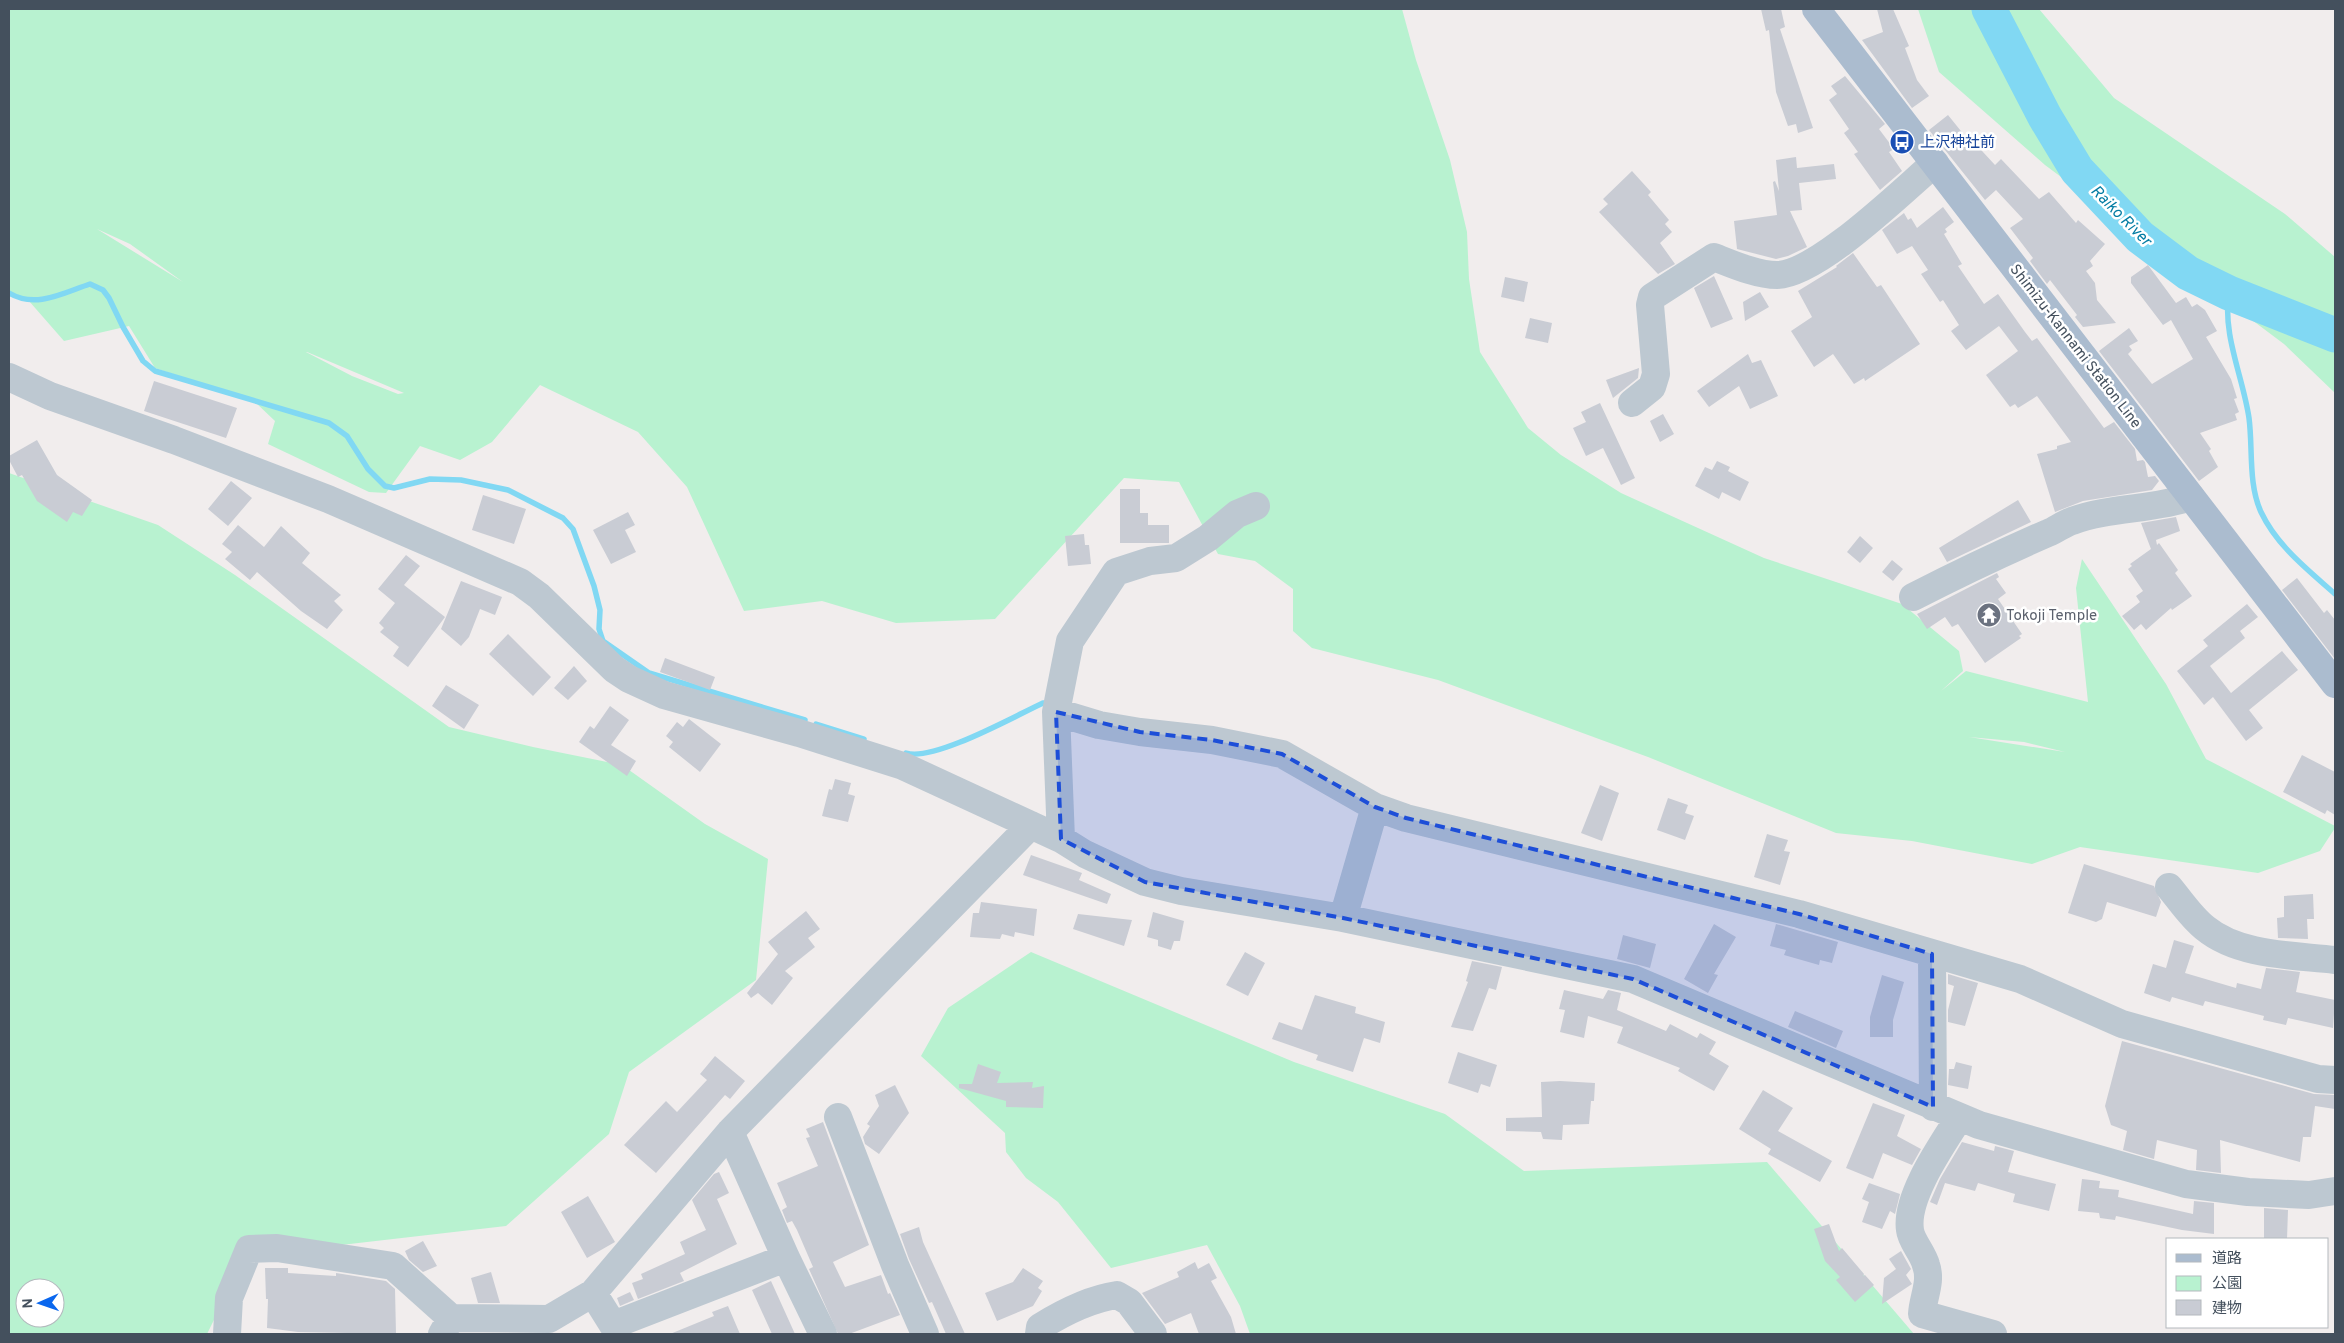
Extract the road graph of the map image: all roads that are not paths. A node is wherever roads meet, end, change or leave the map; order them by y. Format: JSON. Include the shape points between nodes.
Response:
{"nodes":[{"id":1,"x":1816,"y":9,"type":"edge"},
{"id":2,"x":1935,"y":163,"type":"junction"},
{"id":3,"x":9,"y":377,"type":"edge"},
{"id":4,"x":1632,"y":403,"type":"dead end"},
{"id":5,"x":2191,"y":496,"type":"junction"},
{"id":6,"x":1256,"y":506,"type":"dead end"},
{"id":7,"x":1913,"y":598,"type":"dead end"},
{"id":8,"x":2335,"y":684,"type":"edge"},
{"id":9,"x":1056,"y":712,"type":"junction"},
{"id":10,"x":1375,"y":807,"type":"junction"},
{"id":11,"x":1031,"y":826,"type":"junction"},
{"id":12,"x":1061,"y":839,"type":"junction"},
{"id":13,"x":2169,"y":887,"type":"dead end"},
{"id":14,"x":1343,"y":918,"type":"junction"},
{"id":15,"x":1932,"y":954,"type":"junction"},
{"id":16,"x":2335,"y":960,"type":"edge"},
{"id":17,"x":2335,"y":1080,"type":"edge"},
{"id":18,"x":1932,"y":1107,"type":"junction"},
{"id":19,"x":838,"y":1117,"type":"dead end"},
{"id":20,"x":1959,"y":1118,"type":"junction"},
{"id":21,"x":730,"y":1132,"type":"junction"},
{"id":22,"x":2335,"y":1191,"type":"edge"},
{"id":23,"x":786,"y":1258,"type":"junction"},
{"id":24,"x":593,"y":1293,"type":"junction"},
{"id":25,"x":447,"y":1326,"type":"edge"},
{"id":26,"x":923,"y":1333,"type":"edge"},
{"id":27,"x":227,"y":1334,"type":"edge"},
{"id":28,"x":823,"y":1334,"type":"edge"},
{"id":29,"x":1039,"y":1334,"type":"edge"},
{"id":30,"x":1153,"y":1334,"type":"edge"},
{"id":31,"x":1993,"y":1334,"type":"edge"}],
"edges":[{"from":1,"to":2,"type":"main road","name":"Shimizu-Kannami Station Line"},
{"from":2,"to":4,"type":"street","via":[[1834,248],[1794,272],[1774,275],[1714,257],[1652,297],[1656,374],[1652,387]]},
{"from":2,"to":5,"type":"main road","name":"Shimizu-Kannami Station Line"},
{"from":3,"to":11,"type":"street","via":[[50,396],[328,499],[520,582],[539,596],[614,669],[656,691],[902,766]]},
{"from":5,"to":7,"type":"street","via":[[2171,504],[2113,511],[2071,521]]},
{"from":5,"to":8,"type":"main road","name":"Shimizu-Kannami Station Line"},
{"from":6,"to":9,"type":"street","via":[[1237,514],[1176,558],[1150,561],[1116,572],[1070,641]]},
{"from":9,"to":10,"type":"street","via":[[1132,731],[1212,740],[1282,754]]},
{"from":9,"to":12,"type":"street"},
{"from":10,"to":14,"type":"street"},
{"from":10,"to":15,"type":"street","via":[[1406,818],[1799,914]]},
{"from":11,"to":12,"type":"street"},
{"from":11,"to":21,"type":"street"},
{"from":12,"to":14,"type":"street","via":[[1145,882],[1210,897]]},
{"from":13,"to":16,"type":"street","via":[[2203,927],[2221,940],[2255,950]]},
{"from":14,"to":18,"type":"street","via":[[1634,979]]},
{"from":15,"to":17,"type":"street","via":[[2020,979],[2122,1024],[2318,1079]]},
{"from":15,"to":18,"type":"street"},
{"from":18,"to":20,"type":"street"},
{"from":19,"to":26,"type":"street"},
{"from":20,"to":22,"type":"street","via":[[2186,1184],[2308,1195]]},
{"from":20,"to":31,"type":"street","via":[[1917,1190],[1910,1222],[1910,1231],[1926,1265],[1929,1280],[1922,1314]]},
{"from":21,"to":23,"type":"street"},
{"from":21,"to":24,"type":"street"},
{"from":23,"to":24,"type":"street","via":[[613,1325]]},
{"from":23,"to":28,"type":"street"},
{"from":24,"to":25,"type":"street","via":[[549,1319]]},
{"from":25,"to":27,"type":"street","via":[[393,1266],[277,1248],[249,1249],[229,1298]]},
{"from":29,"to":30,"type":"street","via":[[1040,1327],[1049,1322],[1098,1298],[1117,1294],[1130,1302]]}]}
